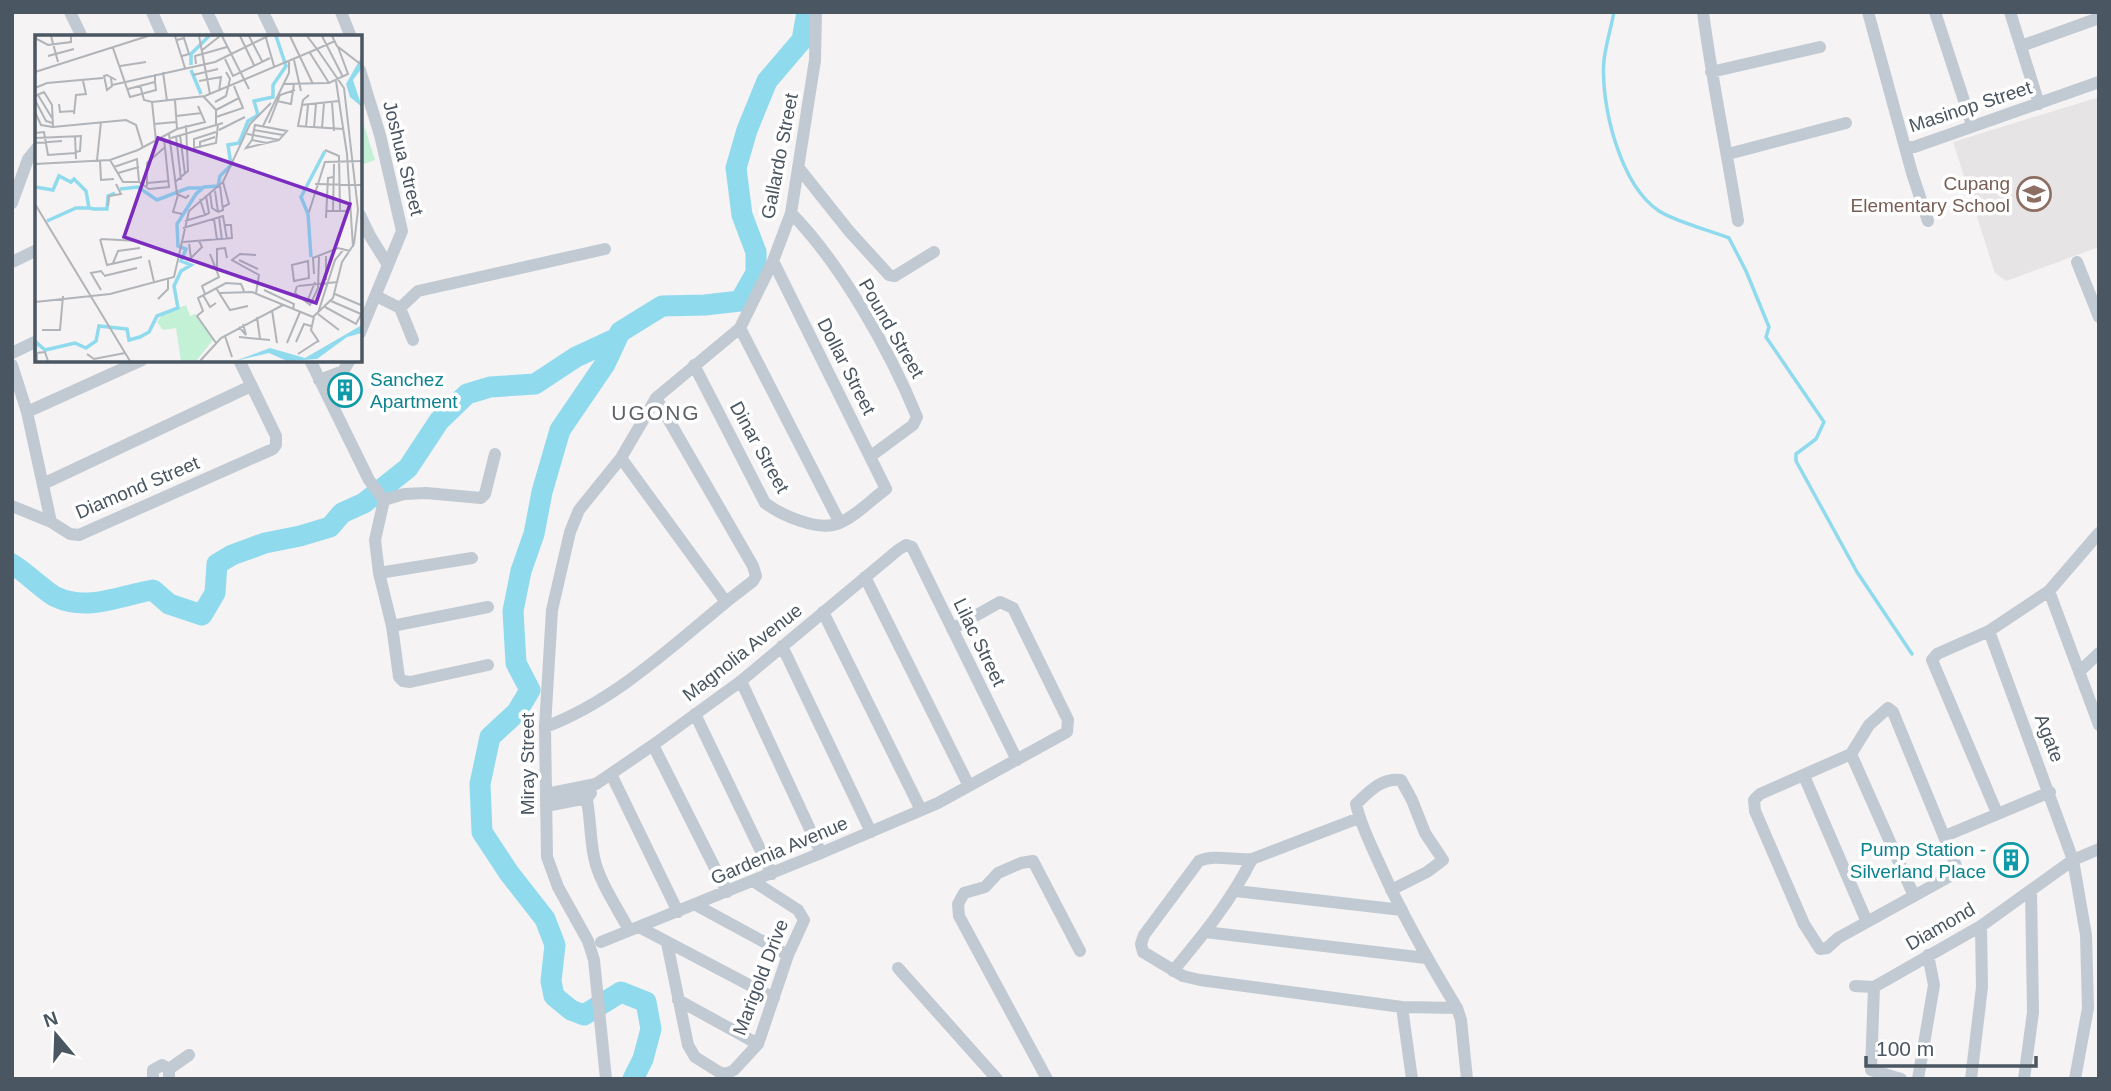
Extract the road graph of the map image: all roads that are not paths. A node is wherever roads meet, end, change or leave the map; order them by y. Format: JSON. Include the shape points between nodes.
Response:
{"nodes":[{"id":1,"x":70,"y":12,"type":"edge"},
{"id":2,"x":152,"y":12,"type":"edge"},
{"id":3,"x":207,"y":12,"type":"edge"},
{"id":4,"x":263,"y":12,"type":"edge"},
{"id":5,"x":341,"y":12,"type":"edge"},
{"id":6,"x":816,"y":12,"type":"edge"},
{"id":7,"x":1703,"y":12,"type":"edge"},
{"id":8,"x":1868,"y":12,"type":"edge"},
{"id":9,"x":1936,"y":12,"type":"edge"},
{"id":10,"x":2010,"y":12,"type":"edge"},
{"id":11,"x":2099,"y":18,"type":"edge"},
{"id":12,"x":81,"y":35,"type":"edge"},
{"id":13,"x":162,"y":35,"type":"edge"},
{"id":14,"x":218,"y":35,"type":"edge"},
{"id":15,"x":274,"y":35,"type":"edge"},
{"id":16,"x":350,"y":35,"type":"edge"},
{"id":17,"x":2021,"y":46,"type":"junction"},
{"id":18,"x":1820,"y":47,"type":"dead end"},
{"id":19,"x":1711,"y":72,"type":"junction"},
{"id":20,"x":362,"y":76,"type":"edge"},
{"id":21,"x":2099,"y":82,"type":"edge"},
{"id":22,"x":2039,"y":104,"type":"junction"},
{"id":23,"x":1846,"y":123,"type":"dead end"},
{"id":24,"x":1972,"y":125,"type":"junction"},
{"id":25,"x":1906,"y":147,"type":"junction"},
{"id":26,"x":35,"y":150,"type":"edge"},
{"id":27,"x":1728,"y":154,"type":"junction"},
{"id":28,"x":797,"y":167,"type":"junction"},
{"id":29,"x":12,"y":202,"type":"edge"},
{"id":30,"x":791,"y":213,"type":"junction"},
{"id":31,"x":362,"y":219,"type":"edge"},
{"id":32,"x":1738,"y":221,"type":"dead end"},
{"id":33,"x":1928,"y":221,"type":"dead end"},
{"id":34,"x":605,"y":249,"type":"dead end"},
{"id":35,"x":35,"y":251,"type":"edge"},
{"id":36,"x":934,"y":252,"type":"dead end"},
{"id":37,"x":12,"y":261,"type":"edge"},
{"id":38,"x":773,"y":261,"type":"junction"},
{"id":39,"x":2077,"y":262,"type":"dead end"},
{"id":40,"x":388,"y":265,"type":"junction"},
{"id":41,"x":376,"y":296,"type":"junction"},
{"id":42,"x":401,"y":308,"type":"junction"},
{"id":43,"x":2099,"y":317,"type":"edge"},
{"id":44,"x":362,"y":328,"type":"edge"},
{"id":45,"x":740,"y":328,"type":"junction"},
{"id":46,"x":413,"y":340,"type":"dead end"},
{"id":47,"x":35,"y":342,"type":"edge"},
{"id":48,"x":12,"y":353,"type":"edge"},
{"id":49,"x":138,"y":362,"type":"edge"},
{"id":50,"x":240,"y":362,"type":"edge"},
{"id":51,"x":311,"y":362,"type":"edge"},
{"id":52,"x":349,"y":362,"type":"edge"},
{"id":53,"x":12,"y":365,"type":"edge"},
{"id":54,"x":694,"y":365,"type":"junction"},
{"id":55,"x":319,"y":380,"type":"junction"},
{"id":56,"x":251,"y":386,"type":"junction"},
{"id":57,"x":656,"y":398,"type":"junction"},
{"id":58,"x":27,"y":412,"type":"junction"},
{"id":59,"x":495,"y":454,"type":"dead end"},
{"id":60,"x":871,"y":456,"type":"junction"},
{"id":61,"x":621,"y":458,"type":"junction"},
{"id":62,"x":43,"y":484,"type":"junction"},
{"id":63,"x":379,"y":494,"type":"junction"},
{"id":64,"x":12,"y":506,"type":"edge"},
{"id":65,"x":51,"y":522,"type":"junction"},
{"id":66,"x":840,"y":523,"type":"junction"},
{"id":67,"x":2099,"y":533,"type":"edge"},
{"id":68,"x":906,"y":545,"type":"joint"},
{"id":69,"x":472,"y":558,"type":"dead end"},
{"id":70,"x":379,"y":573,"type":"junction"},
{"id":71,"x":865,"y":577,"type":"junction"},
{"id":72,"x":2049,"y":591,"type":"junction"},
{"id":73,"x":726,"y":602,"type":"junction"},
{"id":74,"x":488,"y":607,"type":"dead end"},
{"id":75,"x":823,"y":612,"type":"junction"},
{"id":76,"x":391,"y":626,"type":"junction"},
{"id":77,"x":952,"y":629,"type":"junction"},
{"id":78,"x":1989,"y":631,"type":"junction"},
{"id":79,"x":782,"y":646,"type":"junction"},
{"id":80,"x":2099,"y":653,"type":"edge"},
{"id":81,"x":488,"y":665,"type":"dead end"},
{"id":82,"x":2079,"y":672,"type":"junction"},
{"id":83,"x":741,"y":681,"type":"junction"},
{"id":84,"x":695,"y":714,"type":"junction"},
{"id":85,"x":2099,"y":725,"type":"edge"},
{"id":86,"x":545,"y":727,"type":"junction"},
{"id":87,"x":653,"y":745,"type":"junction"},
{"id":88,"x":1850,"y":754,"type":"junction"},
{"id":89,"x":1017,"y":760,"type":"junction"},
{"id":90,"x":611,"y":774,"type":"junction"},
{"id":91,"x":1804,"y":776,"type":"junction"},
{"id":92,"x":970,"y":786,"type":"junction"},
{"id":93,"x":589,"y":789,"type":"junction"},
{"id":94,"x":2050,"y":792,"type":"junction"},
{"id":95,"x":546,"y":800,"type":"junction"},
{"id":96,"x":921,"y":810,"type":"junction"},
{"id":97,"x":1997,"y":813,"type":"junction"},
{"id":98,"x":1359,"y":818,"type":"junction"},
{"id":99,"x":871,"y":832,"type":"junction"},
{"id":100,"x":1945,"y":836,"type":"junction"},
{"id":101,"x":2099,"y":849,"type":"edge"},
{"id":102,"x":821,"y":853,"type":"junction"},
{"id":103,"x":1252,"y":859,"type":"junction"},
{"id":104,"x":2073,"y":860,"type":"junction"},
{"id":105,"x":772,"y":874,"type":"junction"},
{"id":106,"x":753,"y":881,"type":"junction"},
{"id":107,"x":1391,"y":890,"type":"junction"},
{"id":108,"x":2031,"y":890,"type":"junction"},
{"id":109,"x":1236,"y":891,"type":"junction"},
{"id":110,"x":727,"y":892,"type":"junction"},
{"id":111,"x":1914,"y":896,"type":"junction"},
{"id":112,"x":696,"y":905,"type":"junction"},
{"id":113,"x":1402,"y":910,"type":"junction"},
{"id":114,"x":678,"y":912,"type":"junction"},
{"id":115,"x":1867,"y":922,"type":"junction"},
{"id":116,"x":1981,"y":926,"type":"junction"},
{"id":117,"x":634,"y":929,"type":"junction"},
{"id":118,"x":1205,"y":932,"type":"junction"},
{"id":119,"x":601,"y":943,"type":"dead end"},
{"id":120,"x":667,"y":943,"type":"junction"},
{"id":121,"x":1080,"y":951,"type":"dead end"},
{"id":122,"x":788,"y":955,"type":"junction"},
{"id":123,"x":1928,"y":955,"type":"junction"},
{"id":124,"x":1426,"y":958,"type":"junction"},
{"id":125,"x":898,"y":968,"type":"dead end"},
{"id":126,"x":1173,"y":971,"type":"junction"},
{"id":127,"x":1854,"y":986,"type":"dead end"},
{"id":128,"x":1874,"y":987,"type":"junction"},
{"id":129,"x":774,"y":998,"type":"junction"},
{"id":130,"x":678,"y":1000,"type":"junction"},
{"id":131,"x":1402,"y":1007,"type":"junction"},
{"id":132,"x":1457,"y":1009,"type":"junction"},
{"id":133,"x":758,"y":1044,"type":"junction"},
{"id":134,"x":188,"y":1055,"type":"dead end"},
{"id":135,"x":169,"y":1074,"type":"edge"},
{"id":136,"x":148,"y":1077,"type":"edge"},
{"id":137,"x":606,"y":1079,"type":"edge"},
{"id":138,"x":998,"y":1079,"type":"edge"},
{"id":139,"x":1047,"y":1079,"type":"edge"},
{"id":140,"x":1412,"y":1079,"type":"edge"},
{"id":141,"x":1466,"y":1079,"type":"edge"},
{"id":142,"x":1901,"y":1079,"type":"edge"},
{"id":143,"x":1918,"y":1079,"type":"edge"},
{"id":144,"x":1971,"y":1079,"type":"edge"},
{"id":145,"x":2024,"y":1079,"type":"edge"},
{"id":146,"x":2075,"y":1079,"type":"edge"}],
"edges":[{"from":1,"to":12,"type":"street"},
{"from":2,"to":13,"type":"street"},
{"from":3,"to":14,"type":"street"},
{"from":4,"to":15,"type":"street"},
{"from":5,"to":16,"type":"street"},
{"from":6,"to":28,"type":"street","name":"Gallardo Street","via":[[815,60]]},
{"from":7,"to":19,"type":"street"},
{"from":8,"to":25,"type":"street","name":"Masinop Street"},
{"from":9,"to":24,"type":"street"},
{"from":10,"to":17,"type":"street"},
{"from":11,"to":17,"type":"street"},
{"from":17,"to":22,"type":"street"},
{"from":18,"to":19,"type":"street"},
{"from":19,"to":27,"type":"street"},
{"from":20,"to":40,"type":"street","name":"Joshua Street","via":[[402,231]]},
{"from":21,"to":22,"type":"street","name":"Masinop Street"},
{"from":22,"to":24,"type":"street","name":"Masinop Street"},
{"from":23,"to":27,"type":"street"},
{"from":24,"to":25,"type":"street","name":"Masinop Street"},
{"from":25,"to":33,"type":"street"},
{"from":26,"to":29,"type":"street"},
{"from":27,"to":32,"type":"street"},
{"from":28,"to":30,"type":"street","name":"Gallardo Street"},
{"from":28,"to":36,"type":"street","via":[[890,275]]},
{"from":30,"to":38,"type":"street","name":"Gallardo Street"},
{"from":30,"to":60,"type":"street","name":"Pound Street","via":[[870,321],[917,416],[914,425]]},
{"from":31,"to":40,"type":"street"},
{"from":34,"to":42,"type":"street","via":[[418,291]]},
{"from":35,"to":37,"type":"street"},
{"from":38,"to":45,"type":"street","name":"Gallardo Street"},
{"from":38,"to":60,"type":"street","name":"Dollar Street"},
{"from":39,"to":43,"type":"street"},
{"from":40,"to":41,"type":"street","name":"Joshua Street"},
{"from":41,"to":42,"type":"street"},
{"from":41,"to":44,"type":"street","name":"Joshua Street"},
{"from":42,"to":46,"type":"street"},
{"from":45,"to":54,"type":"street","name":"Gallardo Street"},
{"from":45,"to":66,"type":"street"},
{"from":47,"to":48,"type":"street"},
{"from":49,"to":58,"type":"street"},
{"from":50,"to":56,"type":"street"},
{"from":51,"to":55,"type":"street"},
{"from":52,"to":55,"type":"street","via":[[343,371]]},
{"from":53,"to":58,"type":"street"},
{"from":54,"to":57,"type":"street","name":"Gallardo Street"},
{"from":54,"to":66,"type":"street","name":"Dinar Street","via":[[765,503],[781,515],[830,526]]},
{"from":55,"to":63,"type":"street"},
{"from":56,"to":62,"type":"street"},
{"from":56,"to":65,"type":"street","name":"Diamond Street","via":[[276,436],[276,445],[79,535]]},
{"from":57,"to":61,"type":"street","name":"Gallardo Street"},
{"from":57,"to":73,"type":"street","via":[[753,566],[753,581]]},
{"from":58,"to":62,"type":"street"},
{"from":59,"to":63,"type":"street","via":[[481,498]]},
{"from":60,"to":66,"type":"street","name":"Dollar Street","via":[[886,489]]},
{"from":61,"to":73,"type":"street"},
{"from":61,"to":86,"type":"street","name":"Miray Street","via":[[579,510],[570,532],[552,610]]},
{"from":62,"to":65,"type":"street"},
{"from":63,"to":70,"type":"street","via":[[375,534]]},
{"from":64,"to":65,"type":"street","name":"Diamond Street"},
{"from":67,"to":72,"type":"street"},
{"from":68,"to":71,"type":"street","name":"Magnolia Avenue"},
{"from":68,"to":77,"type":"street","name":"Lilac Street","via":[[912,547]]},
{"from":69,"to":70,"type":"street"},
{"from":70,"to":76,"type":"street"},
{"from":71,"to":75,"type":"street","name":"Magnolia Avenue"},
{"from":71,"to":92,"type":"street"},
{"from":72,"to":78,"type":"street"},
{"from":72,"to":82,"type":"street"},
{"from":73,"to":86,"type":"street","via":[[585,710]]},
{"from":74,"to":76,"type":"street"},
{"from":75,"to":79,"type":"street","name":"Magnolia Avenue"},
{"from":75,"to":96,"type":"street"},
{"from":76,"to":81,"type":"street","via":[[398,677],[403,681]]},
{"from":77,"to":89,"type":"street","name":"Lilac Street"},
{"from":77,"to":89,"type":"street","name":"Gardenia Avenue","via":[[1000,602],[1013,608],[1068,720],[1067,732]]},
{"from":78,"to":94,"type":"street","name":"Agate"},
{"from":78,"to":97,"type":"street","via":[[1932,660]]},
{"from":79,"to":83,"type":"street","name":"Magnolia Avenue"},
{"from":79,"to":99,"type":"street"},
{"from":80,"to":82,"type":"street"},
{"from":82,"to":85,"type":"street"},
{"from":83,"to":84,"type":"street","name":"Magnolia Avenue"},
{"from":83,"to":102,"type":"street"},
{"from":84,"to":87,"type":"street","name":"Magnolia Avenue"},
{"from":84,"to":105,"type":"street"},
{"from":86,"to":95,"type":"street","name":"Miray Street"},
{"from":87,"to":90,"type":"street","name":"Magnolia Avenue"},
{"from":87,"to":110,"type":"street"},
{"from":88,"to":91,"type":"street"},
{"from":88,"to":100,"type":"street","via":[[1869,724],[1888,708],[1893,712]]},
{"from":88,"to":111,"type":"street"},
{"from":89,"to":92,"type":"street","name":"Gardenia Avenue"},
{"from":90,"to":93,"type":"street","name":"Magnolia Avenue"},
{"from":90,"to":114,"type":"street"},
{"from":91,"to":115,"type":"street"},
{"from":91,"to":115,"type":"street","via":[[1760,794],[1754,800],[1755,811],[1804,924],[1820,949]]},
{"from":92,"to":96,"type":"street","name":"Gardenia Avenue"},
{"from":93,"to":95,"type":"street","name":"Magnolia Avenue"},
{"from":93,"to":117,"type":"street","via":[[597,870]]},
{"from":94,"to":97,"type":"street"},
{"from":94,"to":104,"type":"street","name":"Agate"},
{"from":95,"to":137,"type":"street","name":"Miray Street","via":[[550,865],[591,949]]},
{"from":96,"to":99,"type":"street","name":"Gardenia Avenue"},
{"from":97,"to":100,"type":"street"},
{"from":98,"to":103,"type":"street"},
{"from":98,"to":107,"type":"street"},
{"from":98,"to":107,"type":"street","via":[[1356,804],[1385,780],[1401,780],[1443,860]]},
{"from":99,"to":102,"type":"street","name":"Gardenia Avenue"},
{"from":100,"to":111,"type":"street","via":[[1957,868]]},
{"from":101,"to":104,"type":"street","name":"Diamond"},
{"from":102,"to":105,"type":"street","name":"Gardenia Avenue"},
{"from":103,"to":109,"type":"street"},
{"from":103,"to":126,"type":"street","via":[[1207,857],[1199,861],[1144,935],[1143,953]]},
{"from":104,"to":108,"type":"street","name":"Diamond"},
{"from":104,"to":146,"type":"street","name":"Agate","via":[[2086,935],[2088,1008]]},
{"from":105,"to":106,"type":"street","name":"Gardenia Avenue"},
{"from":106,"to":110,"type":"street","name":"Gardenia Avenue"},
{"from":106,"to":122,"type":"street","name":"Marigold Drive","via":[[802,915],[804,920]]},
{"from":107,"to":113,"type":"street"},
{"from":108,"to":116,"type":"street","name":"Diamond"},
{"from":108,"to":145,"type":"street","via":[[2033,1012]]},
{"from":109,"to":113,"type":"street"},
{"from":109,"to":118,"type":"street"},
{"from":110,"to":112,"type":"street","name":"Gardenia Avenue"},
{"from":111,"to":115,"type":"street"},
{"from":112,"to":114,"type":"street","name":"Gardenia Avenue"},
{"from":112,"to":122,"type":"street"},
{"from":113,"to":124,"type":"street"},
{"from":114,"to":117,"type":"street","name":"Gardenia Avenue"},
{"from":116,"to":123,"type":"street","name":"Diamond"},
{"from":116,"to":144,"type":"street","via":[[1982,986]]},
{"from":117,"to":119,"type":"street","name":"Gardenia Avenue"},
{"from":117,"to":120,"type":"street"},
{"from":118,"to":124,"type":"street"},
{"from":118,"to":126,"type":"street"},
{"from":120,"to":129,"type":"street"},
{"from":120,"to":130,"type":"street","name":"Marigold Drive"},
{"from":121,"to":139,"type":"street","via":[[1033,861],[998,873],[985,887],[960,898],[959,915]]},
{"from":122,"to":129,"type":"street","name":"Marigold Drive"},
{"from":123,"to":128,"type":"street","name":"Diamond"},
{"from":123,"to":143,"type":"street","via":[[1934,985]]},
{"from":124,"to":132,"type":"street"},
{"from":125,"to":138,"type":"street"},
{"from":126,"to":131,"type":"street","via":[[1200,980]]},
{"from":127,"to":128,"type":"street"},
{"from":128,"to":142,"type":"street","via":[[1871,1070]]},
{"from":129,"to":133,"type":"street","name":"Marigold Drive"},
{"from":130,"to":133,"type":"street"},
{"from":130,"to":133,"type":"street","name":"Marigold Drive","via":[[688,1045],[695,1057],[719,1072],[734,1070]]},
{"from":131,"to":132,"type":"street"},
{"from":131,"to":140,"type":"street"},
{"from":132,"to":141,"type":"street"},
{"from":134,"to":135,"type":"street"},
{"from":135,"to":136,"type":"street","via":[[158,1065]]}]}
